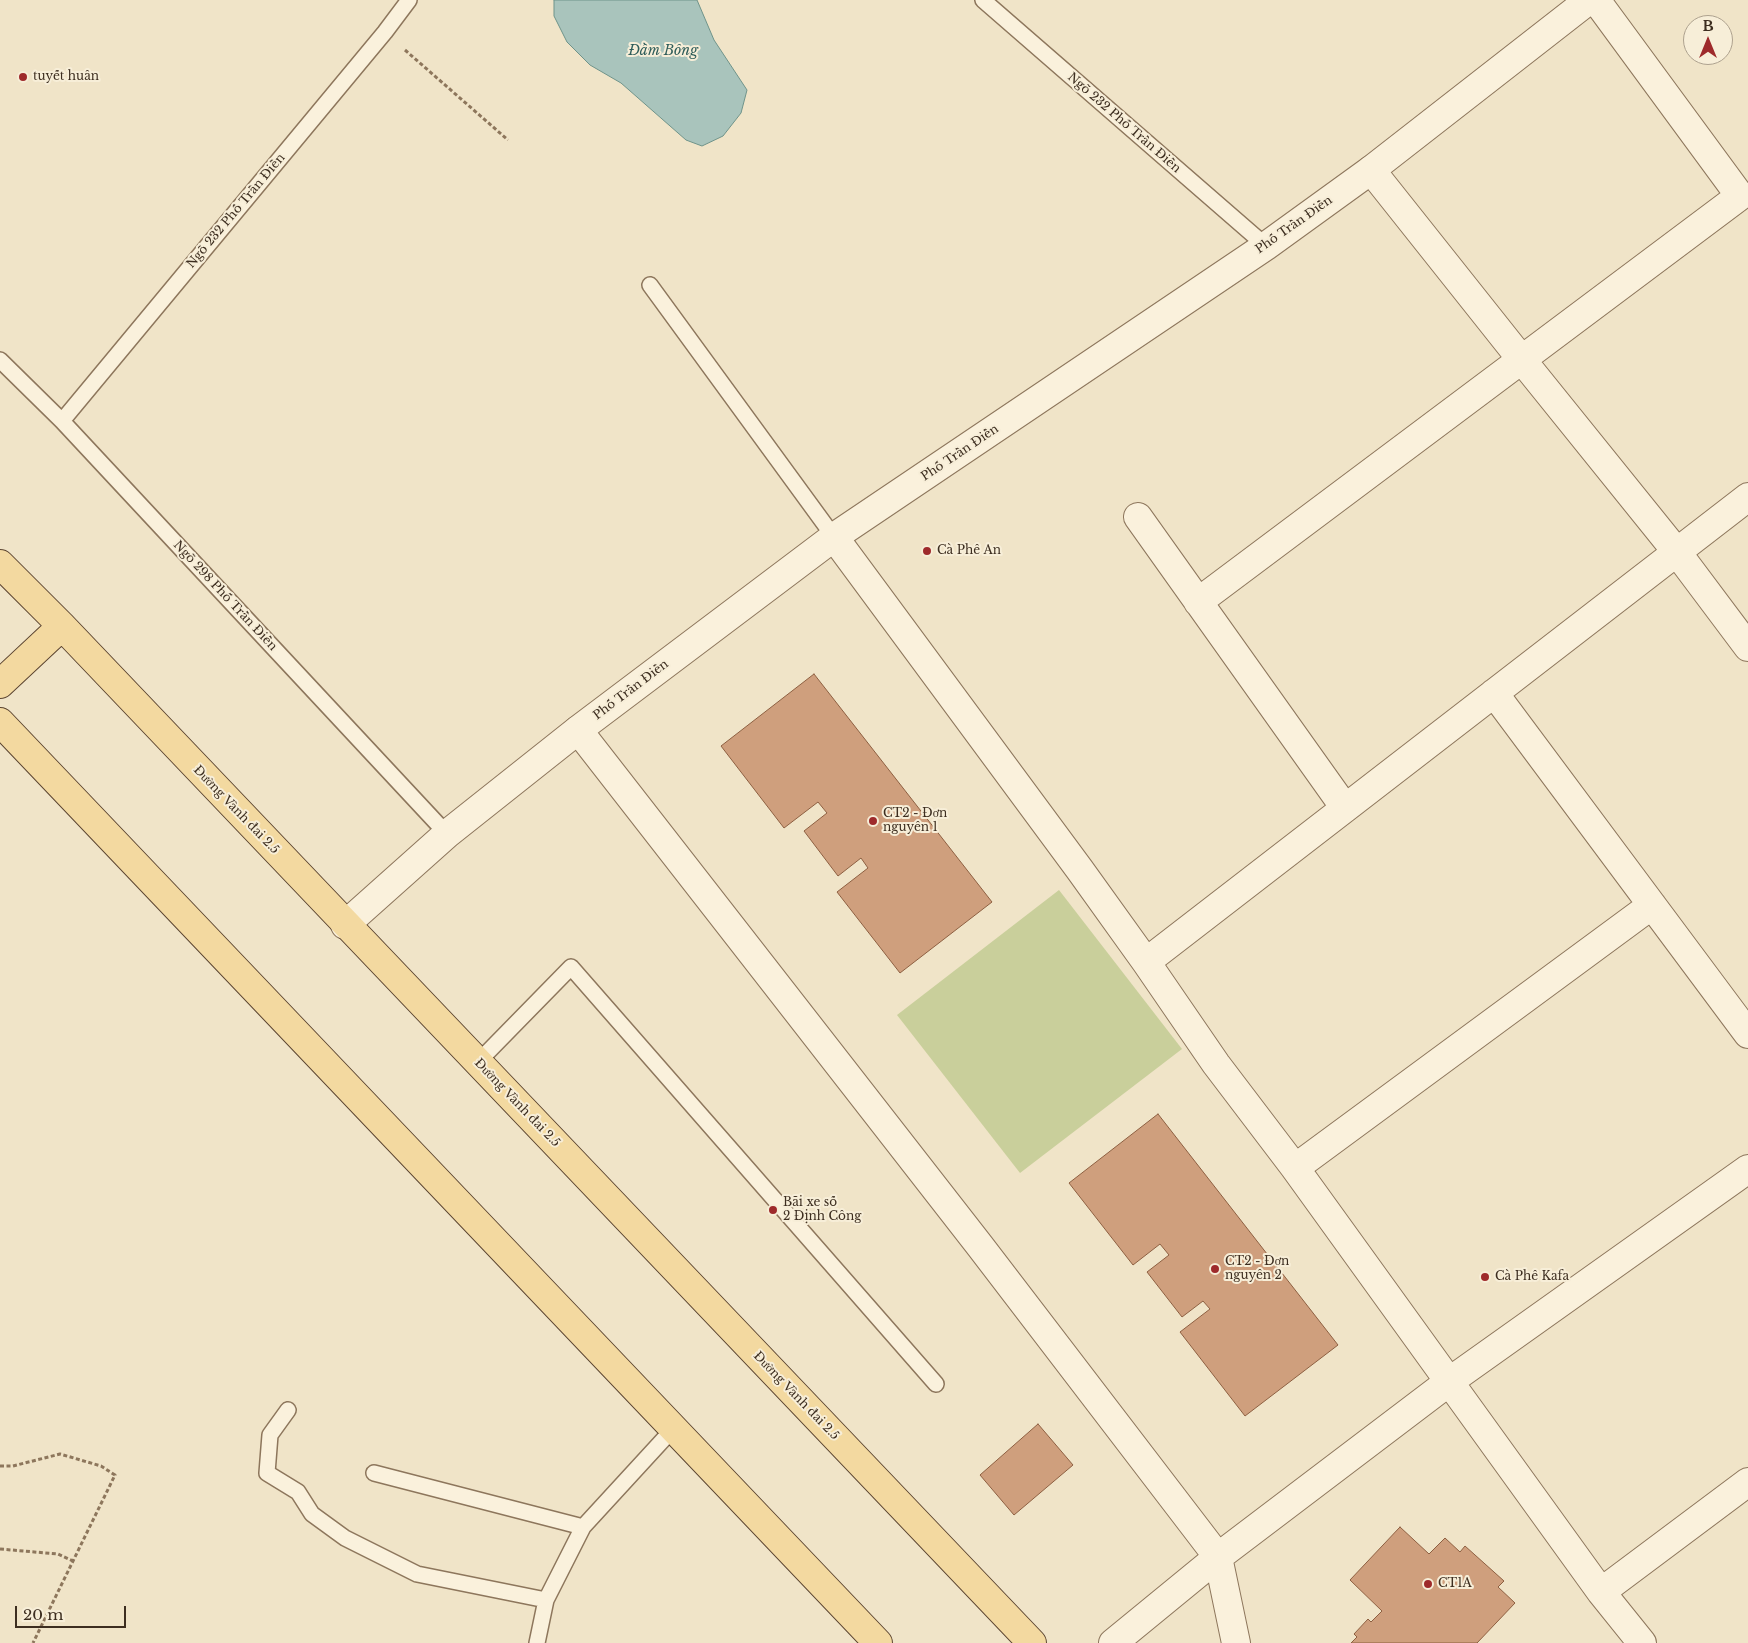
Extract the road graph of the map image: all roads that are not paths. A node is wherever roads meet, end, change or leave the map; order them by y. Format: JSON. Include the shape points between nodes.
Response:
{"nodes":[{"id":1,"x":409,"y":0,"type":"edge"},
{"id":2,"x":983,"y":0,"type":"edge"},
{"id":3,"x":1589,"y":0,"type":"edge"},
{"id":4,"x":1596,"y":0,"type":"edge"},
{"id":5,"x":1371,"y":170,"type":"junction"},
{"id":6,"x":1744,"y":193,"type":"edge"},
{"id":7,"x":1266,"y":246,"type":"junction"},
{"id":8,"x":650,"y":285,"type":"dead end"},
{"id":9,"x":0,"y":360,"type":"edge"},
{"id":10,"x":1522,"y":360,"type":"junction"},
{"id":11,"x":62,"y":421,"type":"junction"},
{"id":12,"x":1748,"y":497,"type":"edge"},
{"id":13,"x":1138,"y":517,"type":"dead end"},
{"id":14,"x":834,"y":537,"type":"junction"},
{"id":15,"x":1676,"y":552,"type":"junction"},
{"id":16,"x":0,"y":564,"type":"edge"},
{"id":17,"x":1198,"y":602,"type":"junction"},
{"id":18,"x":62,"y":626,"type":"junction"},
{"id":19,"x":1748,"y":647,"type":"edge"},
{"id":20,"x":0,"y":684,"type":"edge"},
{"id":21,"x":1494,"y":692,"type":"junction"},
{"id":22,"x":0,"y":722,"type":"edge"},
{"id":23,"x":578,"y":730,"type":"junction"},
{"id":24,"x":1345,"y":808,"type":"junction"},
{"id":25,"x":447,"y":834,"type":"junction"},
{"id":26,"x":1652,"y":905,"type":"junction"},
{"id":27,"x":345,"y":924,"type":"junction"},
{"id":28,"x":1146,"y":962,"type":"junction"},
{"id":29,"x":1748,"y":1034,"type":"edge"},
{"id":30,"x":478,"y":1062,"type":"junction"},
{"id":31,"x":1295,"y":1168,"type":"junction"},
{"id":32,"x":1748,"y":1169,"type":"edge"},
{"id":33,"x":1450,"y":1381,"type":"junction"},
{"id":34,"x":936,"y":1384,"type":"dead end"},
{"id":35,"x":288,"y":1410,"type":"dead end"},
{"id":36,"x":674,"y":1429,"type":"junction"},
{"id":37,"x":374,"y":1473,"type":"dead end"},
{"id":38,"x":1748,"y":1482,"type":"edge"},
{"id":39,"x":583,"y":1526,"type":"junction"},
{"id":40,"x":1218,"y":1557,"type":"junction"},
{"id":41,"x":1601,"y":1592,"type":"junction"},
{"id":42,"x":546,"y":1600,"type":"junction"},
{"id":43,"x":537,"y":1643,"type":"edge"},
{"id":44,"x":878,"y":1643,"type":"edge"},
{"id":45,"x":1032,"y":1643,"type":"edge"},
{"id":46,"x":1113,"y":1643,"type":"edge"},
{"id":47,"x":1236,"y":1643,"type":"edge"},
{"id":48,"x":1642,"y":1643,"type":"edge"}],
"edges":[{"from":1,"to":11,"type":"lane","name":"Ngõ 232 Phố Trần Điền"},
{"from":2,"to":7,"type":"lane","name":"Ngõ 232 Phố Trần Điền"},
{"from":3,"to":5,"type":"street","name":"Phố Trần Điền"},
{"from":4,"to":6,"type":"street"},
{"from":5,"to":7,"type":"street","name":"Phố Trần Điền"},
{"from":5,"to":10,"type":"street"},
{"from":6,"to":10,"type":"street"},
{"from":7,"to":14,"type":"street","name":"Phố Trần Điền"},
{"from":8,"to":14,"type":"lane"},
{"from":9,"to":11,"type":"lane","name":"Ngõ 298 Phố Trần Điền"},
{"from":10,"to":15,"type":"street"},
{"from":10,"to":17,"type":"street"},
{"from":11,"to":25,"type":"lane","name":"Ngõ 298 Phố Trần Điền"},
{"from":12,"to":15,"type":"street"},
{"from":13,"to":17,"type":"street"},
{"from":14,"to":23,"type":"street","name":"Phố Trần Điền"},
{"from":14,"to":28,"type":"street"},
{"from":15,"to":19,"type":"street"},
{"from":15,"to":21,"type":"street"},
{"from":16,"to":18,"type":"main road","name":"Đường Vành đai 2.5"},
{"from":17,"to":24,"type":"street"},
{"from":18,"to":20,"type":"main road"},
{"from":18,"to":27,"type":"main road","name":"Đường Vành đai 2.5"},
{"from":21,"to":24,"type":"street"},
{"from":21,"to":26,"type":"street"},
{"from":22,"to":36,"type":"main road"},
{"from":23,"to":25,"type":"street","name":"Phố Trần Điền"},
{"from":23,"to":40,"type":"street"},
{"from":24,"to":28,"type":"street"},
{"from":25,"to":27,"type":"street","name":"Phố Trần Điền"},
{"from":26,"to":29,"type":"street"},
{"from":26,"to":31,"type":"street"},
{"from":27,"to":30,"type":"main road","name":"Đường Vành đai 2.5"},
{"from":28,"to":31,"type":"street","via":[[1216,1064]]},
{"from":30,"to":34,"type":"lane","via":[[571,967]]},
{"from":30,"to":45,"type":"main road","name":"Đường Vành đai 2.5"},
{"from":31,"to":33,"type":"street"},
{"from":32,"to":33,"type":"street"},
{"from":33,"to":40,"type":"street"},
{"from":33,"to":41,"type":"street"},
{"from":35,"to":42,"type":"lane","via":[[270,1435],[267,1473],[298,1492],[312,1514],[338,1533],[417,1574]]},
{"from":36,"to":39,"type":"lane"},
{"from":36,"to":44,"type":"main road"},
{"from":37,"to":39,"type":"lane"},
{"from":38,"to":41,"type":"street"},
{"from":39,"to":42,"type":"lane"},
{"from":40,"to":46,"type":"street"},
{"from":40,"to":47,"type":"street"},
{"from":41,"to":48,"type":"street"},
{"from":42,"to":43,"type":"lane"}]}
